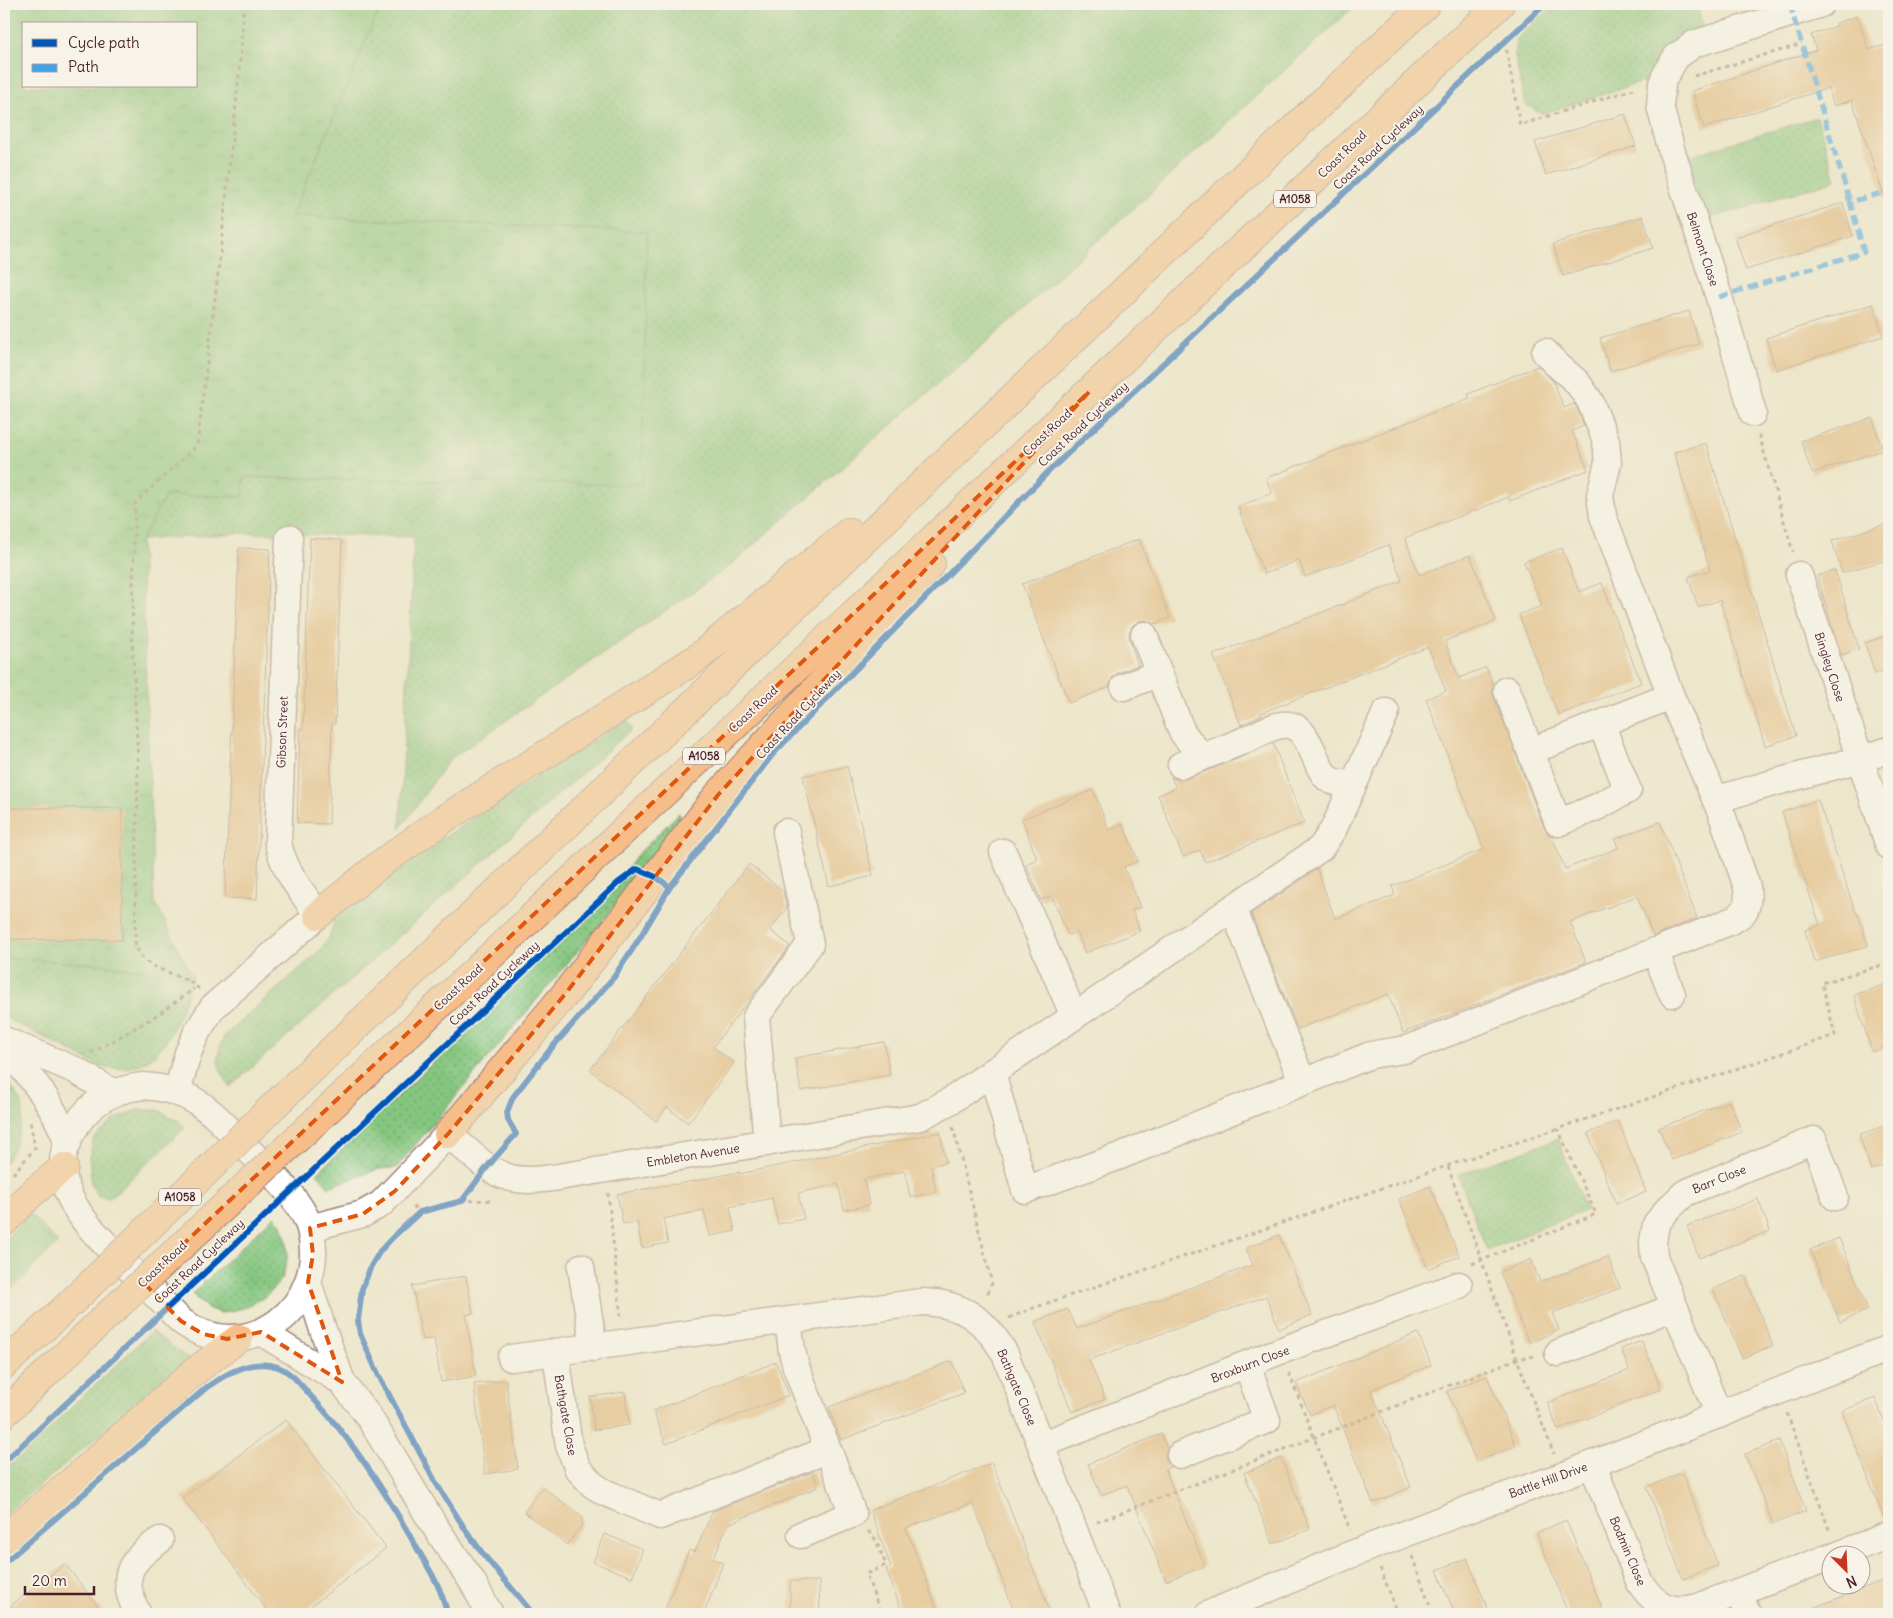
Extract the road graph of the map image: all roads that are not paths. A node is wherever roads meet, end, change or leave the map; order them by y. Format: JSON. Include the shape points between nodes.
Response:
{"nodes":[{"id":1,"x":1414,"y":4,"type":"edge"},
{"id":2,"x":1426,"y":4,"type":"edge"},
{"id":3,"x":1500,"y":4,"type":"edge"},
{"id":4,"x":1821,"y":4,"type":"edge"},
{"id":5,"x":1246,"y":174,"type":"junction"},
{"id":6,"x":1545,"y":352,"type":"dead end"},
{"id":7,"x":1039,"y":372,"type":"junction"},
{"id":8,"x":1089,"y":392,"type":"junction"},
{"id":9,"x":1753,"y":413,"type":"road end"},
{"id":10,"x":289,"y":538,"type":"dead end"},
{"id":11,"x":1799,"y":575,"type":"road end"},
{"id":12,"x":1144,"y":635,"type":"dead end"},
{"id":13,"x":1159,"y":673,"type":"junction"},
{"id":14,"x":1124,"y":687,"type":"dead end"},
{"id":15,"x":1507,"y":690,"type":"dead end"},
{"id":16,"x":1671,"y":696,"type":"junction"},
{"id":17,"x":1386,"y":712,"type":"dead end"},
{"id":18,"x":1601,"y":724,"type":"junction"},
{"id":19,"x":1889,"y":750,"type":"edge"},
{"id":20,"x":1531,"y":751,"type":"junction"},
{"id":21,"x":1861,"y":759,"type":"junction"},
{"id":22,"x":1353,"y":785,"type":"junction"},
{"id":23,"x":1716,"y":800,"type":"junction"},
{"id":24,"x":786,"y":832,"type":"dead end"},
{"id":25,"x":1889,"y":846,"type":"edge"},
{"id":26,"x":1003,"y":852,"type":"dead end"},
{"id":27,"x":1233,"y":908,"type":"junction"},
{"id":28,"x":318,"y":915,"type":"junction"},
{"id":29,"x":1655,"y":951,"type":"junction"},
{"id":30,"x":1672,"y":994,"type":"dead end"},
{"id":31,"x":1074,"y":1016,"type":"junction"},
{"id":32,"x":4,"y":1040,"type":"edge"},
{"id":33,"x":4,"y":1049,"type":"edge"},
{"id":34,"x":992,"y":1072,"type":"junction"},
{"id":35,"x":1302,"y":1082,"type":"junction"},
{"id":36,"x":177,"y":1092,"type":"junction"},
{"id":37,"x":114,"y":1093,"type":"junction"},
{"id":38,"x":448,"y":1134,"type":"junction"},
{"id":39,"x":767,"y":1143,"type":"junction"},
{"id":40,"x":66,"y":1155,"type":"junction"},
{"id":41,"x":1835,"y":1196,"type":"dead end"},
{"id":42,"x":4,"y":1222,"type":"edge"},
{"id":43,"x":310,"y":1228,"type":"junction"},
{"id":44,"x":581,"y":1267,"type":"dead end"},
{"id":45,"x":308,"y":1282,"type":"junction"},
{"id":46,"x":1459,"y":1285,"type":"road end"},
{"id":47,"x":1674,"y":1307,"type":"junction"},
{"id":48,"x":788,"y":1322,"type":"junction"},
{"id":49,"x":250,"y":1335,"type":"junction"},
{"id":50,"x":594,"y":1348,"type":"junction"},
{"id":51,"x":1889,"y":1348,"type":"edge"},
{"id":52,"x":1558,"y":1353,"type":"road end"},
{"id":53,"x":556,"y":1354,"type":"junction"},
{"id":54,"x":511,"y":1358,"type":"dead end"},
{"id":55,"x":4,"y":1365,"type":"edge"},
{"id":56,"x":1247,"y":1365,"type":"junction"},
{"id":57,"x":342,"y":1382,"type":"junction"},
{"id":58,"x":4,"y":1414,"type":"edge"},
{"id":59,"x":1719,"y":1415,"type":"junction"},
{"id":60,"x":1041,"y":1445,"type":"junction"},
{"id":61,"x":828,"y":1450,"type":"junction"},
{"id":62,"x":1180,"y":1455,"type":"dead end"},
{"id":63,"x":1592,"y":1464,"type":"junction"},
{"id":64,"x":1889,"y":1534,"type":"edge"},
{"id":65,"x":801,"y":1535,"type":"dead end"},
{"id":66,"x":4,"y":1538,"type":"edge"},
{"id":67,"x":160,"y":1540,"type":"dead end"},
{"id":68,"x":1859,"y":1546,"type":"edge"},
{"id":69,"x":1820,"y":1563,"type":"edge"},
{"id":70,"x":1743,"y":1603,"type":"edge"},
{"id":71,"x":138,"y":1614,"type":"edge"},
{"id":72,"x":490,"y":1614,"type":"edge"},
{"id":73,"x":1107,"y":1614,"type":"edge"},
{"id":74,"x":1209,"y":1614,"type":"edge"}],
"edges":[{"from":1,"to":5,"type":"highway"},
{"from":2,"to":5,"type":"highway","number":"A1058"},
{"from":3,"to":8,"type":"highway","name":"Coast Road","number":"A1058"},
{"from":4,"to":9,"type":"street","name":"Belmont Close","via":[[1694,44],[1676,57],[1662,84],[1660,106],[1672,152]]},
{"from":5,"to":7,"type":"highway","number":"A1058"},
{"from":6,"to":16,"type":"street","via":[[1577,382],[1590,401],[1606,441],[1608,463],[1600,495],[1603,516]]},
{"from":7,"to":28,"type":"highway","via":[[696,659],[444,819],[379,865]]},
{"from":7,"to":55,"type":"highway","number":"A1058","bridge":true},
{"from":8,"to":38,"type":"highway","via":[[718,795],[566,993]]},
{"from":8,"to":58,"type":"highway","name":"Coast Road","number":"A1058","bridge":true},
{"from":10,"to":28,"type":"street","name":"Gibson Street","via":[[278,843],[289,874]]},
{"from":11,"to":21,"type":"street","name":"Bingley Close"},
{"from":12,"to":13,"type":"street"},
{"from":13,"to":14,"type":"street"},
{"from":13,"to":22,"type":"street","via":[[1191,761],[1268,729],[1291,725],[1303,735],[1330,780]]},
{"from":15,"to":20,"type":"street"},
{"from":16,"to":18,"type":"street"},
{"from":16,"to":23,"type":"street"},
{"from":17,"to":22,"type":"street","name":"Embleton Avenue"},
{"from":18,"to":20,"type":"street"},
{"from":18,"to":20,"type":"street","via":[[1628,790],[1558,823]]},
{"from":19,"to":21,"type":"street"},
{"from":21,"to":23,"type":"street"},
{"from":21,"to":25,"type":"street","name":"Bingley Close"},
{"from":22,"to":27,"type":"street","name":"Embleton Avenue","via":[[1334,828],[1321,848]]},
{"from":23,"to":29,"type":"street","via":[[1748,887],[1747,908],[1724,924]]},
{"from":24,"to":39,"type":"street","via":[[810,944],[756,1017]]},
{"from":26,"to":31,"type":"street"},
{"from":27,"to":31,"type":"street","name":"Embleton Avenue"},
{"from":27,"to":35,"type":"street"},
{"from":28,"to":36,"type":"street","via":[[213,1007],[188,1053]]},
{"from":29,"to":30,"type":"street"},
{"from":29,"to":35,"type":"street","via":[[1407,1049],[1368,1056]]},
{"from":31,"to":34,"type":"street","name":"Embleton Avenue"},
{"from":32,"to":37,"type":"street","via":[[75,1070]]},
{"from":33,"to":40,"type":"street","via":[[45,1096],[62,1127]]},
{"from":34,"to":35,"type":"street","via":[[1025,1190],[1120,1156]]},
{"from":34,"to":39,"type":"street","name":"Embleton Avenue","via":[[920,1117]]},
{"from":36,"to":37,"type":"street","via":[[143,1086]]},
{"from":36,"to":43,"type":"street","via":[[214,1114],[296,1202]]},
{"from":37,"to":40,"type":"street","via":[[82,1116]]},
{"from":38,"to":39,"type":"street","name":"Embleton Avenue","via":[[488,1166],[512,1178],[541,1178]]},
{"from":38,"to":43,"type":"street","via":[[381,1204],[363,1214]]},
{"from":40,"to":42,"type":"highway"},
{"from":40,"to":49,"type":"street","via":[[69,1195],[83,1221],[181,1321],[203,1334],[227,1338]]},
{"from":41,"to":47,"type":"street","name":"Barr Close","via":[[1814,1140],[1685,1194],[1656,1224],[1653,1242],[1654,1256]]},
{"from":43,"to":45,"type":"street","via":[[313,1255]]},
{"from":44,"to":50,"type":"street"},
{"from":45,"to":49,"type":"street","via":[[289,1312],[274,1325]]},
{"from":45,"to":57,"type":"street"},
{"from":46,"to":56,"type":"street","name":"Broxburn Close"},
{"from":47,"to":52,"type":"street"},
{"from":47,"to":59,"type":"street","name":"Barr Close"},
{"from":48,"to":50,"type":"street","name":"Bathgate Close"},
{"from":48,"to":60,"type":"street","name":"Bathgate Close","via":[[922,1302],[949,1305],[982,1323],[1005,1354]]},
{"from":48,"to":61,"type":"street","via":[[796,1367]]},
{"from":49,"to":57,"type":"street"},
{"from":49,"to":66,"type":"highway","via":[[195,1372],[78,1477]]},
{"from":50,"to":53,"type":"street","name":"Bathgate Close"},
{"from":51,"to":59,"type":"street","name":"Battle Hill Drive"},
{"from":53,"to":54,"type":"street","name":"Bathgate Close"},
{"from":53,"to":61,"type":"street","name":"Bathgate Close","via":[[569,1446],[578,1469],[593,1485],[660,1516]]},
{"from":56,"to":60,"type":"street","name":"Broxburn Close"},
{"from":56,"to":62,"type":"street","via":[[1267,1420]]},
{"from":57,"to":72,"type":"street","via":[[368,1417]]},
{"from":59,"to":63,"type":"street","name":"Battle Hill Drive"},
{"from":60,"to":73,"type":"street","name":"Bathgate Close"},
{"from":61,"to":65,"type":"street","via":[[853,1514]]},
{"from":63,"to":70,"type":"street","name":"Bodmin Close","via":[[1647,1594],[1668,1608],[1683,1611]]},
{"from":63,"to":74,"type":"street","name":"Battle Hill Drive","via":[[1365,1549]]},
{"from":64,"to":68,"type":"street","name":"Bodmin Close"},
{"from":67,"to":71,"type":"street","via":[[144,1552],[130,1570],[128,1589]]},
{"from":69,"to":70,"type":"street","name":"Bodmin Close"}]}
